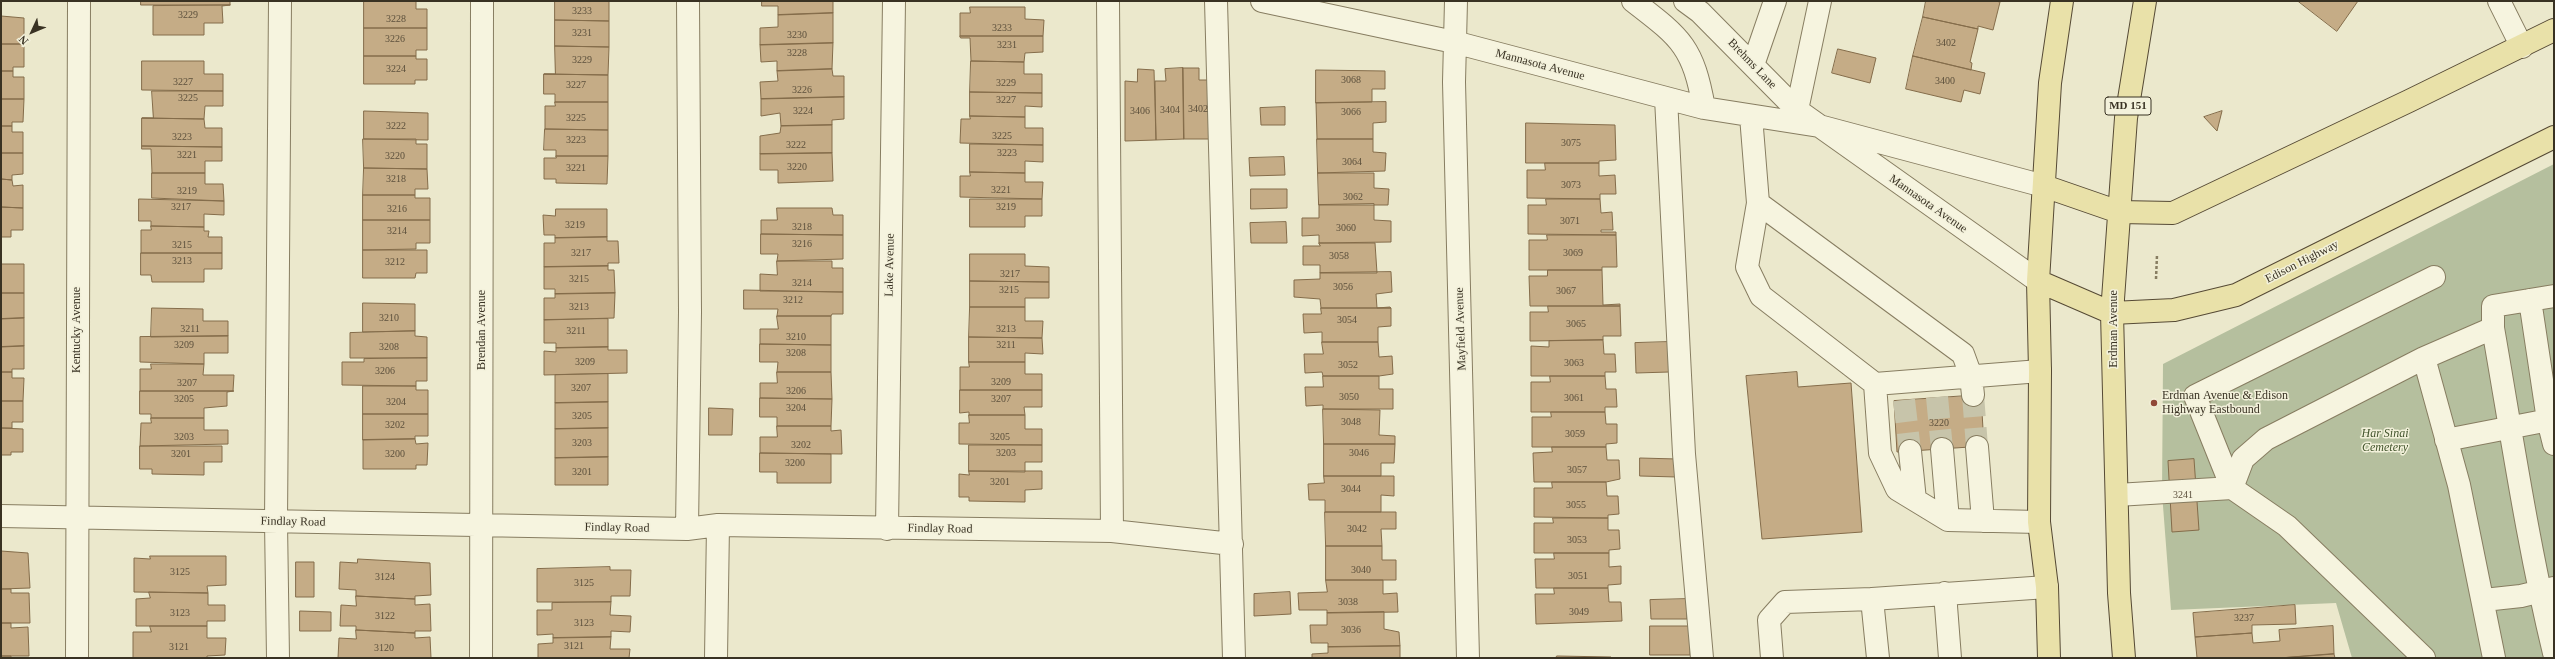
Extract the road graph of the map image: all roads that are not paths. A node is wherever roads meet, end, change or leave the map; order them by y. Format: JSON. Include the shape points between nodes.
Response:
{"nodes":[{"id":1,"x":79,"y":1,"type":"edge"},
{"id":2,"x":280,"y":1,"type":"edge"},
{"id":3,"x":482,"y":1,"type":"edge"},
{"id":4,"x":688,"y":1,"type":"edge"},
{"id":5,"x":894,"y":1,"type":"edge"},
{"id":6,"x":1108,"y":1,"type":"edge"},
{"id":7,"x":1216,"y":1,"type":"edge"},
{"id":8,"x":1262,"y":1,"type":"edge"},
{"id":9,"x":1456,"y":1,"type":"edge"},
{"id":10,"x":1633,"y":1,"type":"edge"},
{"id":11,"x":1685,"y":1,"type":"edge"},
{"id":12,"x":1775,"y":1,"type":"edge"},
{"id":13,"x":1820,"y":1,"type":"edge"},
{"id":14,"x":2062,"y":1,"type":"edge"},
{"id":15,"x":2146,"y":1,"type":"edge"},
{"id":16,"x":2499,"y":1,"type":"edge"},
{"id":17,"x":2554,"y":30,"type":"edge"},
{"id":18,"x":1454,"y":42,"type":"junction"},
{"id":19,"x":2522,"y":47,"type":"junction"},
{"id":20,"x":1753,"y":65,"type":"junction"},
{"id":21,"x":1666,"y":98,"type":"junction"},
{"id":22,"x":1704,"y":108,"type":"junction"},
{"id":23,"x":1797,"y":110,"type":"junction"},
{"id":24,"x":1751,"y":116,"type":"junction"},
{"id":25,"x":1819,"y":126,"type":"junction"},
{"id":26,"x":2554,"y":136,"type":"edge"},
{"id":27,"x":2044,"y":186,"type":"junction"},
{"id":28,"x":1758,"y":203,"type":"junction"},
{"id":29,"x":2119,"y":212,"type":"junction"},
{"id":30,"x":2434,"y":277,"type":"dead end"},
{"id":31,"x":2038,"y":281,"type":"junction"},
{"id":32,"x":2554,"y":296,"type":"edge"},
{"id":33,"x":2530,"y":300,"type":"junction"},
{"id":34,"x":2112,"y":313,"type":"junction"},
{"id":35,"x":2493,"y":328,"type":"junction"},
{"id":36,"x":2424,"y":358,"type":"junction"},
{"id":37,"x":2040,"y":371,"type":"junction"},
{"id":38,"x":1875,"y":384,"type":"junction"},
{"id":39,"x":1972,"y":386,"type":"junction"},
{"id":40,"x":2551,"y":420,"type":"edge"},
{"id":41,"x":2510,"y":428,"type":"junction"},
{"id":42,"x":2446,"y":440,"type":"junction"},
{"id":43,"x":2554,"y":444,"type":"edge"},
{"id":44,"x":1977,"y":447,"type":"tunnel mouth"},
{"id":45,"x":1942,"y":450,"type":"tunnel mouth"},
{"id":46,"x":1910,"y":451,"type":"tunnel mouth"},
{"id":47,"x":2232,"y":488,"type":"junction"},
{"id":48,"x":2117,"y":495,"type":"junction"},
{"id":49,"x":1915,"y":500,"type":"junction"},
{"id":50,"x":1,"y":516,"type":"edge"},
{"id":51,"x":76,"y":518,"type":"junction"},
{"id":52,"x":1948,"y":520,"type":"junction"},
{"id":53,"x":1983,"y":521,"type":"junction"},
{"id":54,"x":276,"y":522,"type":"junction"},
{"id":55,"x":2039,"y":522,"type":"junction"},
{"id":56,"x":481,"y":525,"type":"junction"},
{"id":57,"x":718,"y":525,"type":"junction"},
{"id":58,"x":687,"y":529,"type":"junction"},
{"id":59,"x":887,"y":529,"type":"junction"},
{"id":60,"x":1112,"y":532,"type":"junction"},
{"id":61,"x":1232,"y":544,"type":"junction"},
{"id":62,"x":2047,"y":587,"type":"junction"},
{"id":63,"x":2547,"y":590,"type":"edge"},
{"id":64,"x":1945,"y":593,"type":"junction"},
{"id":65,"x":1872,"y":599,"type":"junction"},
{"id":66,"x":2484,"y":600,"type":"junction"},
{"id":67,"x":2554,"y":653,"type":"edge"},
{"id":68,"x":77,"y":658,"type":"edge"},
{"id":69,"x":278,"y":658,"type":"edge"},
{"id":70,"x":481,"y":658,"type":"edge"},
{"id":71,"x":716,"y":658,"type":"edge"},
{"id":72,"x":1234,"y":658,"type":"edge"},
{"id":73,"x":1468,"y":658,"type":"edge"},
{"id":74,"x":1702,"y":658,"type":"edge"},
{"id":75,"x":1772,"y":658,"type":"edge"},
{"id":76,"x":1878,"y":658,"type":"edge"},
{"id":77,"x":1950,"y":658,"type":"edge"},
{"id":78,"x":2049,"y":658,"type":"edge"},
{"id":79,"x":2124,"y":658,"type":"edge"},
{"id":80,"x":2424,"y":658,"type":"edge"},
{"id":81,"x":2494,"y":658,"type":"edge"}],
"edges":[{"from":1,"to":51,"type":"street","name":"Kentucky Avenue"},
{"from":2,"to":54,"type":"street"},
{"from":3,"to":56,"type":"street","name":"Brendan Avenue"},
{"from":4,"to":58,"type":"street","via":[[690,312]]},
{"from":5,"to":59,"type":"street","name":"Lake Avenue"},
{"from":6,"to":60,"type":"street"},
{"from":7,"to":61,"type":"street"},
{"from":8,"to":18,"type":"street","name":"Mannasota Avenue"},
{"from":9,"to":18,"type":"street","name":"Mayfield Avenue"},
{"from":10,"to":22,"type":"street","via":[[1674,32],[1692,58]]},
{"from":11,"to":20,"type":"street","name":"Brehms Lane","via":[[1700,12]]},
{"from":12,"to":20,"type":"street"},
{"from":13,"to":23,"type":"street"},
{"from":14,"to":27,"type":"main road","via":[[2050,83]]},
{"from":15,"to":29,"type":"main road","name":"Erdman Avenue","number":"MD 151","via":[[2126,118]]},
{"from":16,"to":19,"type":"street"},
{"from":17,"to":19,"type":"main road"},
{"from":18,"to":21,"type":"street","name":"Mannasota Avenue"},
{"from":18,"to":73,"type":"street","name":"Mayfield Avenue"},
{"from":19,"to":29,"type":"main road","via":[[2173,213]]},
{"from":20,"to":23,"type":"street","name":"Brehms Lane"},
{"from":21,"to":22,"type":"street","name":"Mannasota Avenue"},
{"from":21,"to":74,"type":"street","via":[[1684,454]]},
{"from":22,"to":24,"type":"street","name":"Mannasota Avenue"},
{"from":23,"to":25,"type":"street","name":"Brehms Lane"},
{"from":24,"to":25,"type":"street","name":"Mannasota Avenue"},
{"from":24,"to":28,"type":"street"},
{"from":25,"to":27,"type":"street","name":"Mannasota Avenue"},
{"from":25,"to":31,"type":"street","name":"Mannasota Avenue"},
{"from":26,"to":34,"type":"main road","name":"Edison Highway","via":[[2236,295],[2174,310]]},
{"from":27,"to":29,"type":"main road"},
{"from":27,"to":31,"type":"main road"},
{"from":28,"to":38,"type":"street","via":[[1746,267],[1761,296]]},
{"from":28,"to":39,"type":"street","via":[[1963,354]]},
{"from":29,"to":34,"type":"main road","name":"Erdman Avenue","number":"MD 151"},
{"from":30,"to":47,"type":"street","via":[[2195,396]]},
{"from":31,"to":34,"type":"main road","name":"Edison Highway"},
{"from":31,"to":37,"type":"main road"},
{"from":32,"to":33,"type":"street"},
{"from":33,"to":35,"type":"street","via":[[2493,306]]},
{"from":33,"to":40,"type":"street"},
{"from":34,"to":48,"type":"main road","name":"Erdman Avenue"},
{"from":35,"to":36,"type":"street"},
{"from":35,"to":41,"type":"street"},
{"from":36,"to":42,"type":"street"},
{"from":36,"to":47,"type":"street","via":[[2266,439],[2243,459]]},
{"from":37,"to":39,"type":"street"},
{"from":37,"to":55,"type":"main road"},
{"from":38,"to":39,"type":"street","via":[[1904,390]]},
{"from":38,"to":49,"type":"street","via":[[1880,453],[1897,489]]},
{"from":40,"to":41,"type":"street"},
{"from":40,"to":43,"type":"street"},
{"from":41,"to":42,"type":"street"},
{"from":41,"to":63,"type":"street"},
{"from":42,"to":66,"type":"street"},
{"from":44,"to":53,"type":"street"},
{"from":45,"to":52,"type":"street"},
{"from":46,"to":49,"type":"street"},
{"from":47,"to":48,"type":"street"},
{"from":47,"to":80,"type":"street","via":[[2287,526]]},
{"from":48,"to":79,"type":"main road","name":"Erdman Avenue","via":[[2119,593]]},
{"from":49,"to":52,"type":"street"},
{"from":50,"to":51,"type":"street","name":"Findlay Road"},
{"from":51,"to":54,"type":"street","name":"Findlay Road"},
{"from":51,"to":68,"type":"street","name":"Kentucky Avenue"},
{"from":52,"to":53,"type":"street"},
{"from":53,"to":55,"type":"street"},
{"from":54,"to":56,"type":"street","name":"Findlay Road"},
{"from":54,"to":69,"type":"street"},
{"from":55,"to":62,"type":"main road"},
{"from":56,"to":58,"type":"street","name":"Findlay Road"},
{"from":56,"to":70,"type":"street","name":"Brendan Avenue"},
{"from":57,"to":58,"type":"street","name":"Findlay Road"},
{"from":57,"to":59,"type":"street","name":"Findlay Road"},
{"from":57,"to":71,"type":"street"},
{"from":59,"to":60,"type":"street","name":"Findlay Road"},
{"from":60,"to":61,"type":"street","name":"Findlay Road"},
{"from":61,"to":72,"type":"street"},
{"from":62,"to":64,"type":"street"},
{"from":62,"to":78,"type":"main road"},
{"from":63,"to":66,"type":"street"},
{"from":63,"to":67,"type":"street"},
{"from":64,"to":65,"type":"street"},
{"from":64,"to":77,"type":"street"},
{"from":65,"to":75,"type":"street","via":[[1785,602],[1769,620]]},
{"from":65,"to":76,"type":"street"},
{"from":66,"to":81,"type":"street"}]}
